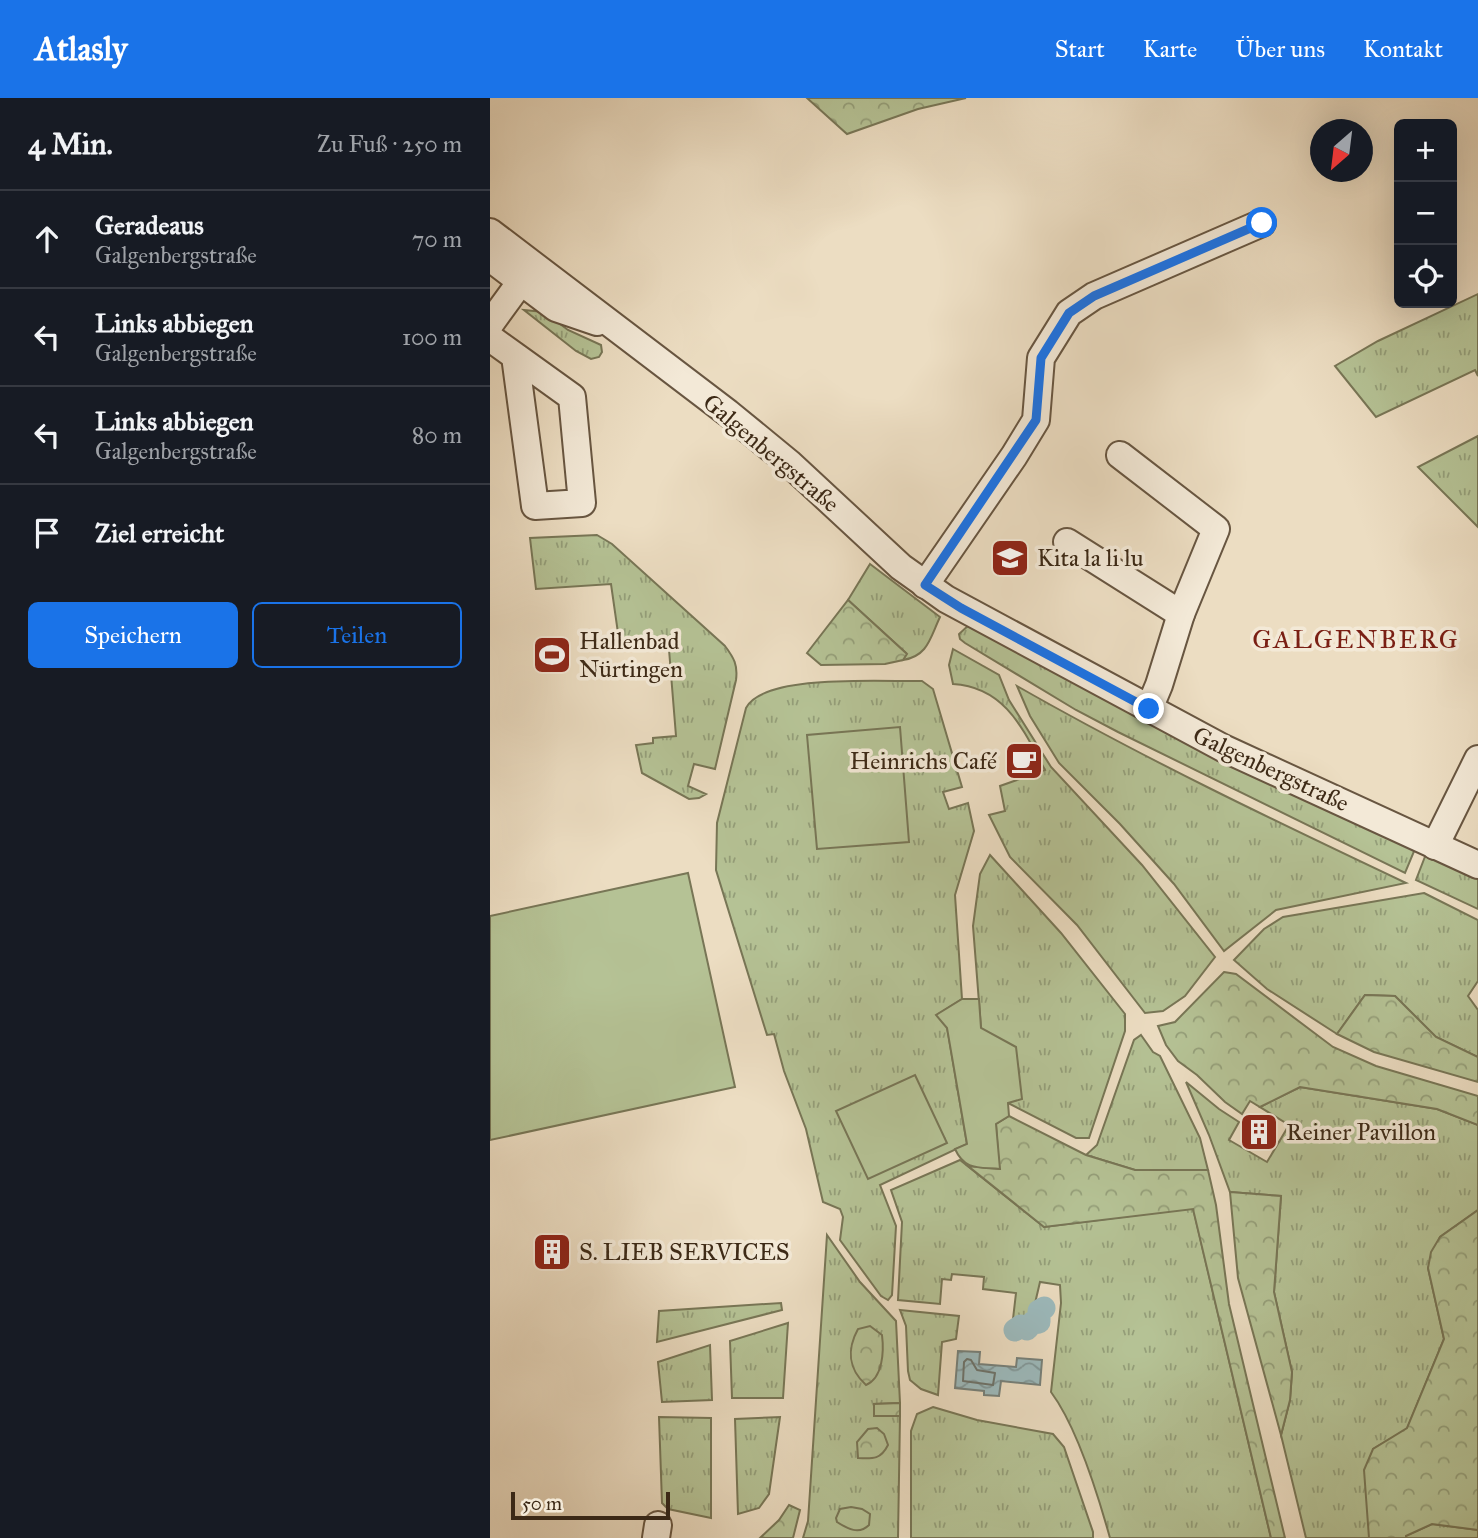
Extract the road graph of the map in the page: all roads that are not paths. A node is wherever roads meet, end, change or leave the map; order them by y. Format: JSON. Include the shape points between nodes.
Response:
{"nodes":[{"id":1,"x":1262,"y":223,"type":"dead end"},
{"id":2,"x":490,"y":232,"type":"edge"},
{"id":3,"x":490,"y":258,"type":"edge"},
{"id":4,"x":527,"y":273,"type":"junction"},
{"id":5,"x":490,"y":324,"type":"edge"},
{"id":6,"x":490,"y":338,"type":"edge"},
{"id":7,"x":516,"y":356,"type":"junction"},
{"id":8,"x":1120,"y":455,"type":"dead end"},
{"id":9,"x":1067,"y":542,"type":"dead end"},
{"id":10,"x":925,"y":585,"type":"junction"},
{"id":11,"x":1181,"y":614,"type":"junction"},
{"id":12,"x":1149,"y":709,"type":"junction"},
{"id":13,"x":1478,"y":759,"type":"edge"},
{"id":14,"x":1435,"y":846,"type":"junction"},
{"id":15,"x":1478,"y":865,"type":"edge"}],
"edges":[{"from":1,"to":10,"type":"street","via":[[1094,296],[1069,313],[1041,358],[1036,420]]},
{"from":2,"to":4,"type":"street","name":"Galgenbergstraße"},
{"from":3,"to":4,"type":"street","name":"Galgenbergstraße"},
{"from":4,"to":5,"type":"street"},
{"from":4,"to":10,"type":"street","name":"Galgenbergstraße","via":[[556,308],[613,326],[789,463]]},
{"from":6,"to":7,"type":"street"},
{"from":7,"to":7,"type":"street","via":[[572,397],[582,503],[535,506]]},
{"from":8,"to":11,"type":"street","via":[[1216,529]]},
{"from":9,"to":11,"type":"street"},
{"from":10,"to":12,"type":"street","name":"Galgenbergstraße"},
{"from":11,"to":12,"type":"street"},
{"from":12,"to":14,"type":"street","name":"Galgenbergstraße"},
{"from":13,"to":14,"type":"street"},
{"from":14,"to":15,"type":"street","name":"Galgenbergstraße"}]}
